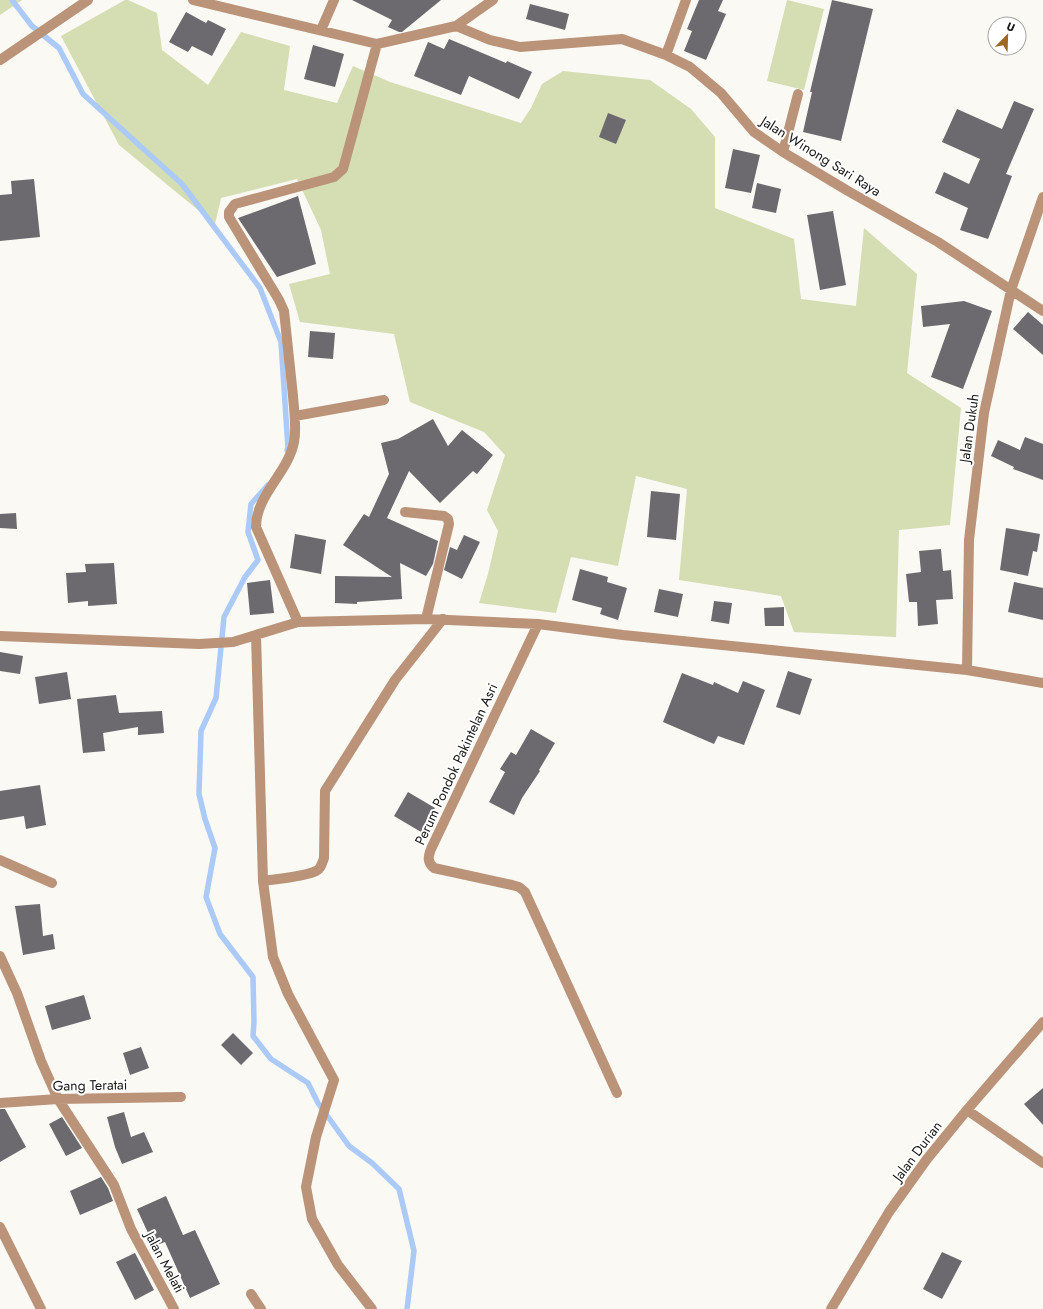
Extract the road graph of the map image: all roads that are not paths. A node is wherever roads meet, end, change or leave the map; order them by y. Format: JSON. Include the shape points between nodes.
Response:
{"nodes":[{"id":1,"x":88,"y":0,"type":"edge"},
{"id":2,"x":192,"y":0,"type":"edge"},
{"id":3,"x":334,"y":0,"type":"edge"},
{"id":4,"x":493,"y":0,"type":"edge"},
{"id":5,"x":686,"y":0,"type":"edge"},
{"id":6,"x":220,"y":3,"type":"edge"},
{"id":7,"x":456,"y":26,"type":"junction"},
{"id":8,"x":321,"y":30,"type":"junction"},
{"id":9,"x":377,"y":44,"type":"junction"},
{"id":10,"x":666,"y":55,"type":"junction"},
{"id":11,"x":0,"y":60,"type":"edge"},
{"id":12,"x":798,"y":94,"type":"dead end"},
{"id":13,"x":783,"y":152,"type":"junction"},
{"id":14,"x":1043,"y":197,"type":"edge"},
{"id":15,"x":1011,"y":290,"type":"junction"},
{"id":16,"x":1043,"y":311,"type":"edge"},
{"id":17,"x":384,"y":400,"type":"dead end"},
{"id":18,"x":295,"y":416,"type":"junction"},
{"id":19,"x":405,"y":512,"type":"dead end"},
{"id":20,"x":426,"y":619,"type":"junction"},
{"id":21,"x":443,"y":619,"type":"junction"},
{"id":22,"x":298,"y":622,"type":"junction"},
{"id":23,"x":538,"y":624,"type":"junction"},
{"id":24,"x":256,"y":635,"type":"junction"},
{"id":25,"x":0,"y":636,"type":"edge"},
{"id":26,"x":967,"y":670,"type":"junction"},
{"id":27,"x":1043,"y":683,"type":"edge"},
{"id":28,"x":0,"y":860,"type":"edge"},
{"id":29,"x":263,"y":880,"type":"junction"},
{"id":30,"x":52,"y":883,"type":"dead end"},
{"id":31,"x":0,"y":956,"type":"edge"},
{"id":32,"x":1043,"y":1022,"type":"edge"},
{"id":33,"x":617,"y":1093,"type":"dead end"},
{"id":34,"x":181,"y":1097,"type":"dead end"},
{"id":35,"x":58,"y":1099,"type":"junction"},
{"id":36,"x":0,"y":1103,"type":"edge"},
{"id":37,"x":967,"y":1110,"type":"junction"},
{"id":38,"x":1043,"y":1164,"type":"edge"},
{"id":39,"x":0,"y":1227,"type":"edge"},
{"id":40,"x":251,"y":1294,"type":"dead end"},
{"id":41,"x":41,"y":1309,"type":"edge"},
{"id":42,"x":174,"y":1309,"type":"edge"},
{"id":43,"x":261,"y":1309,"type":"edge"},
{"id":44,"x":372,"y":1309,"type":"edge"},
{"id":45,"x":831,"y":1309,"type":"edge"}],
"edges":[{"from":1,"to":11,"type":"street"},
{"from":2,"to":6,"type":"street"},
{"from":3,"to":8,"type":"street"},
{"from":4,"to":7,"type":"street"},
{"from":5,"to":10,"type":"street"},
{"from":6,"to":8,"type":"street"},
{"from":7,"to":9,"type":"street"},
{"from":7,"to":10,"type":"street","name":"Jalan Winong Sari Raya","via":[[490,40],[520,46],[622,40]]},
{"from":8,"to":9,"type":"street"},
{"from":9,"to":18,"type":"street","via":[[340,173],[334,177],[235,204],[229,212],[229,217],[282,305]]},
{"from":10,"to":13,"type":"street","name":"Jalan Winong Sari Raya","via":[[690,67],[721,93],[754,132]]},
{"from":12,"to":13,"type":"street"},
{"from":13,"to":15,"type":"street","name":"Jalan Winong Sari Raya","via":[[938,242]]},
{"from":14,"to":15,"type":"street","name":"Jalan Dukuh"},
{"from":15,"to":16,"type":"street","name":"Jalan Winong Sari Raya"},
{"from":15,"to":26,"type":"street","name":"Jalan Dukuh","via":[[984,413],[969,540]]},
{"from":17,"to":18,"type":"street"},
{"from":18,"to":22,"type":"street","via":[[294,442],[285,465],[259,507],[256,527]]},
{"from":19,"to":20,"type":"street","via":[[444,516],[449,524]]},
{"from":20,"to":21,"type":"street"},
{"from":20,"to":22,"type":"street"},
{"from":21,"to":23,"type":"street"},
{"from":21,"to":29,"type":"street","via":[[395,680],[325,791],[322,866],[316,871],[302,875]]},
{"from":22,"to":24,"type":"street"},
{"from":23,"to":26,"type":"street"},
{"from":23,"to":33,"type":"street","name":"Perum Pondok Pakintelan Asri","via":[[428,859],[434,868],[512,885],[525,892]]},
{"from":24,"to":25,"type":"street","via":[[232,642],[199,644]]},
{"from":24,"to":29,"type":"street"},
{"from":26,"to":27,"type":"street"},
{"from":28,"to":30,"type":"street"},
{"from":29,"to":44,"type":"street","via":[[274,957],[288,994],[334,1080],[311,1158],[306,1187],[312,1218],[338,1266]]},
{"from":31,"to":35,"type":"street","name":"Jalan Melati"},
{"from":32,"to":37,"type":"street","name":"Jalan Durian"},
{"from":34,"to":35,"type":"street","name":"Gang Teratai"},
{"from":35,"to":36,"type":"street","name":"Gang Teratai"},
{"from":35,"to":42,"type":"street","name":"Jalan Melati","via":[[114,1185],[132,1229]]},
{"from":37,"to":38,"type":"street"},
{"from":37,"to":45,"type":"street","name":"Jalan Durian","via":[[927,1159],[889,1212]]},
{"from":39,"to":41,"type":"street"},
{"from":40,"to":43,"type":"street"}]}
